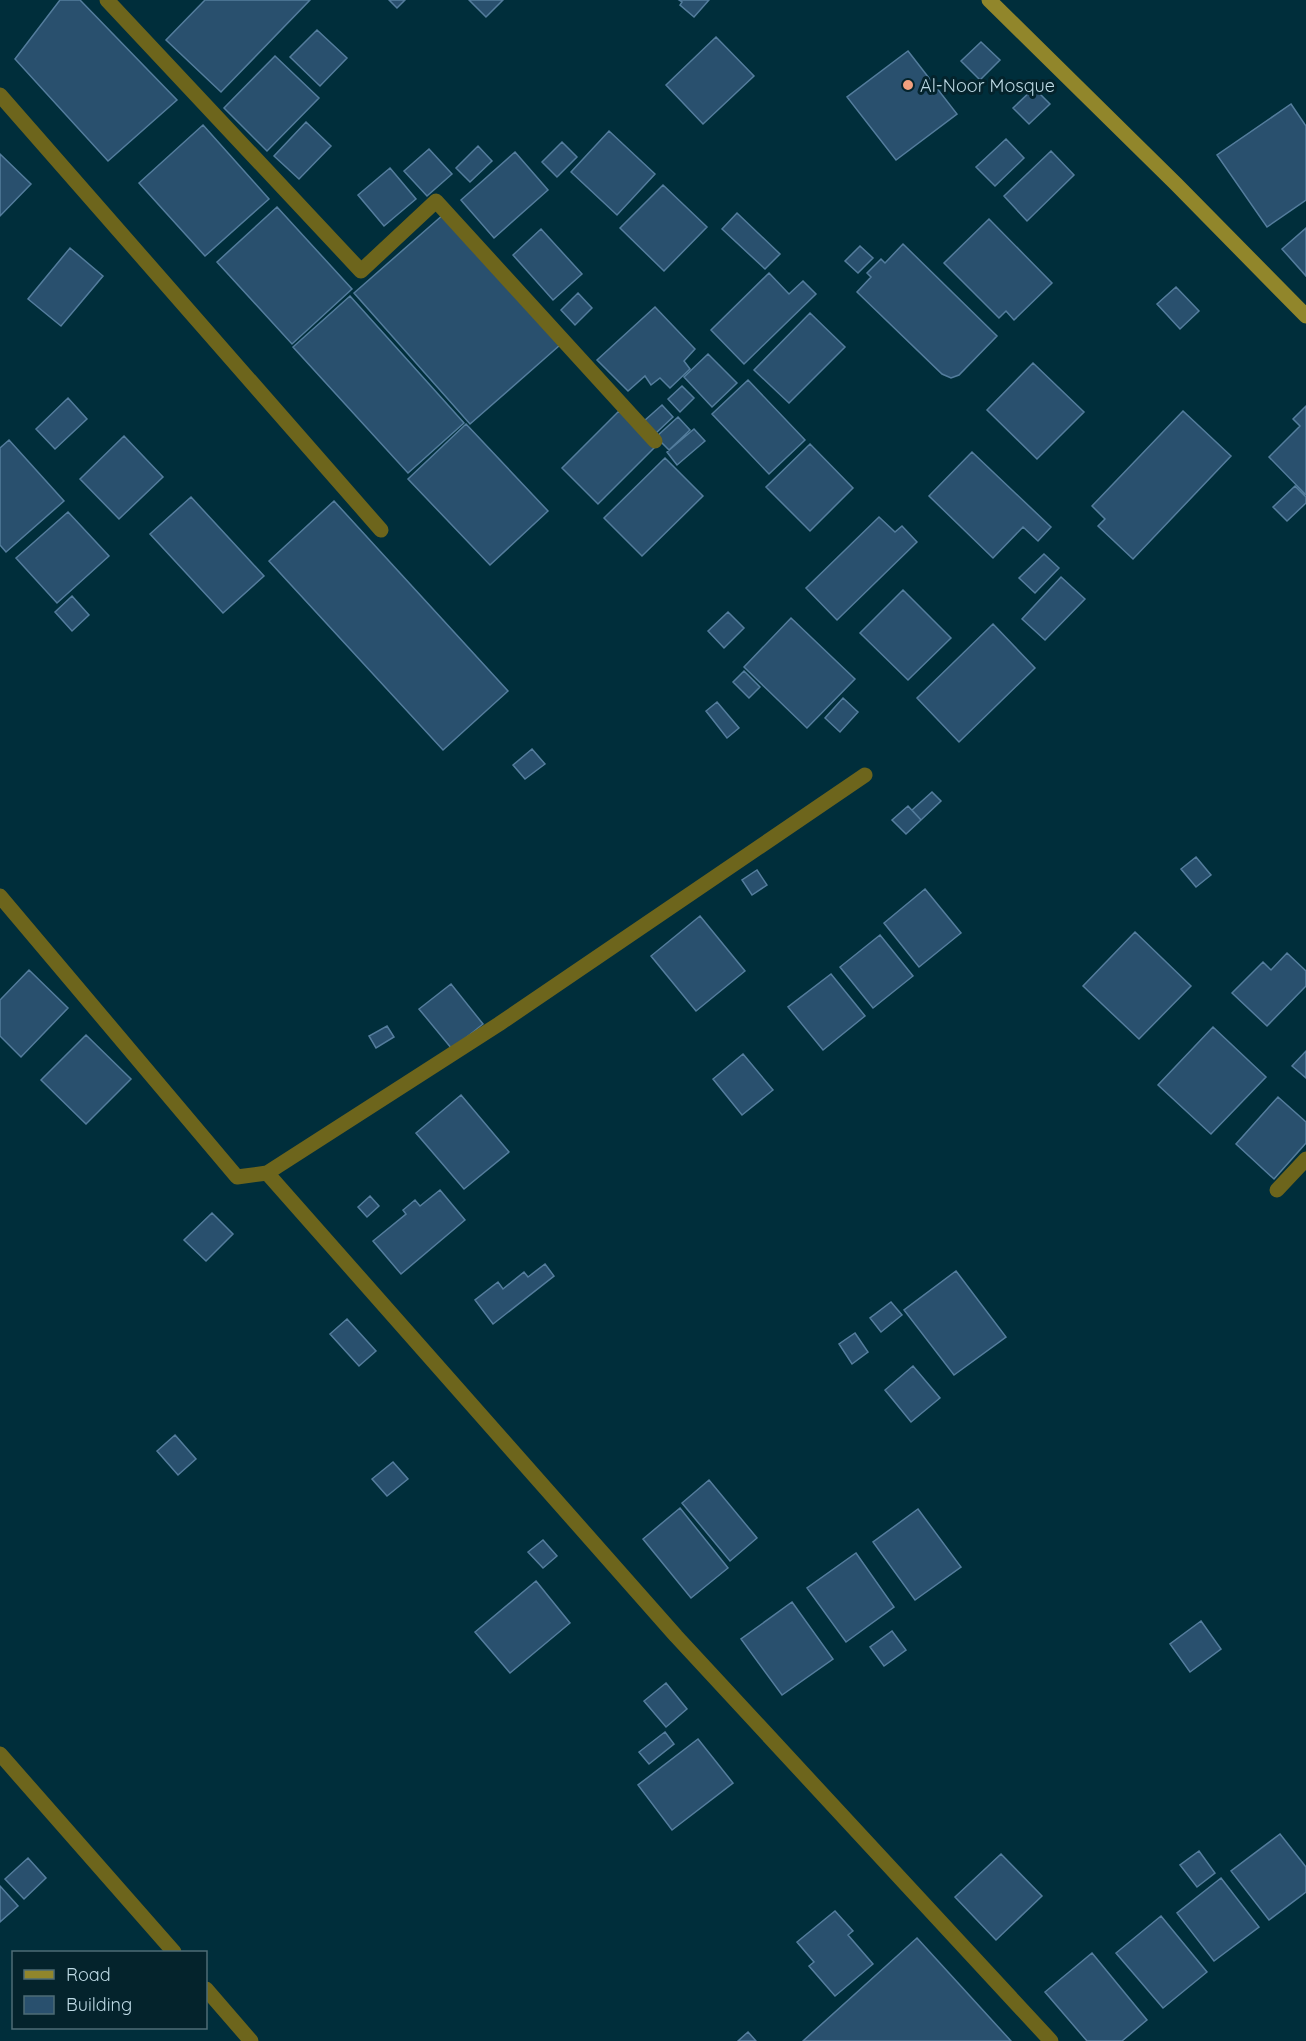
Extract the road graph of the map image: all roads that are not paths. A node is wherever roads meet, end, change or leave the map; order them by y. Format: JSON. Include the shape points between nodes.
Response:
{"nodes":[{"id":1,"x":107,"y":0,"type":"edge"},
{"id":2,"x":989,"y":0,"type":"edge"},
{"id":3,"x":0,"y":95,"type":"edge"},
{"id":4,"x":1306,"y":316,"type":"edge"},
{"id":5,"x":654,"y":441,"type":"dead end"},
{"id":6,"x":381,"y":530,"type":"dead end"},
{"id":7,"x":865,"y":775,"type":"dead end"},
{"id":8,"x":0,"y":896,"type":"edge"},
{"id":9,"x":1306,"y":1159,"type":"edge"},
{"id":10,"x":267,"y":1173,"type":"junction"},
{"id":11,"x":1277,"y":1190,"type":"dead end"},
{"id":12,"x":0,"y":1754,"type":"edge"},
{"id":13,"x":172,"y":1951,"type":"edge"},
{"id":14,"x":207,"y":1990,"type":"edge"},
{"id":15,"x":251,"y":2041,"type":"edge"},
{"id":16,"x":1051,"y":2041,"type":"edge"}],
"edges":[{"from":1,"to":5,"type":"lane","via":[[361,271],[436,201]]},
{"from":2,"to":4,"type":"main road"},
{"from":3,"to":6,"type":"lane"},
{"from":7,"to":10,"type":"lane","via":[[499,1024]]},
{"from":8,"to":10,"type":"lane","via":[[237,1177]]},
{"from":9,"to":11,"type":"lane"},
{"from":10,"to":16,"type":"lane","via":[[676,1636]]},
{"from":12,"to":13,"type":"lane"},
{"from":14,"to":15,"type":"lane"}]}
